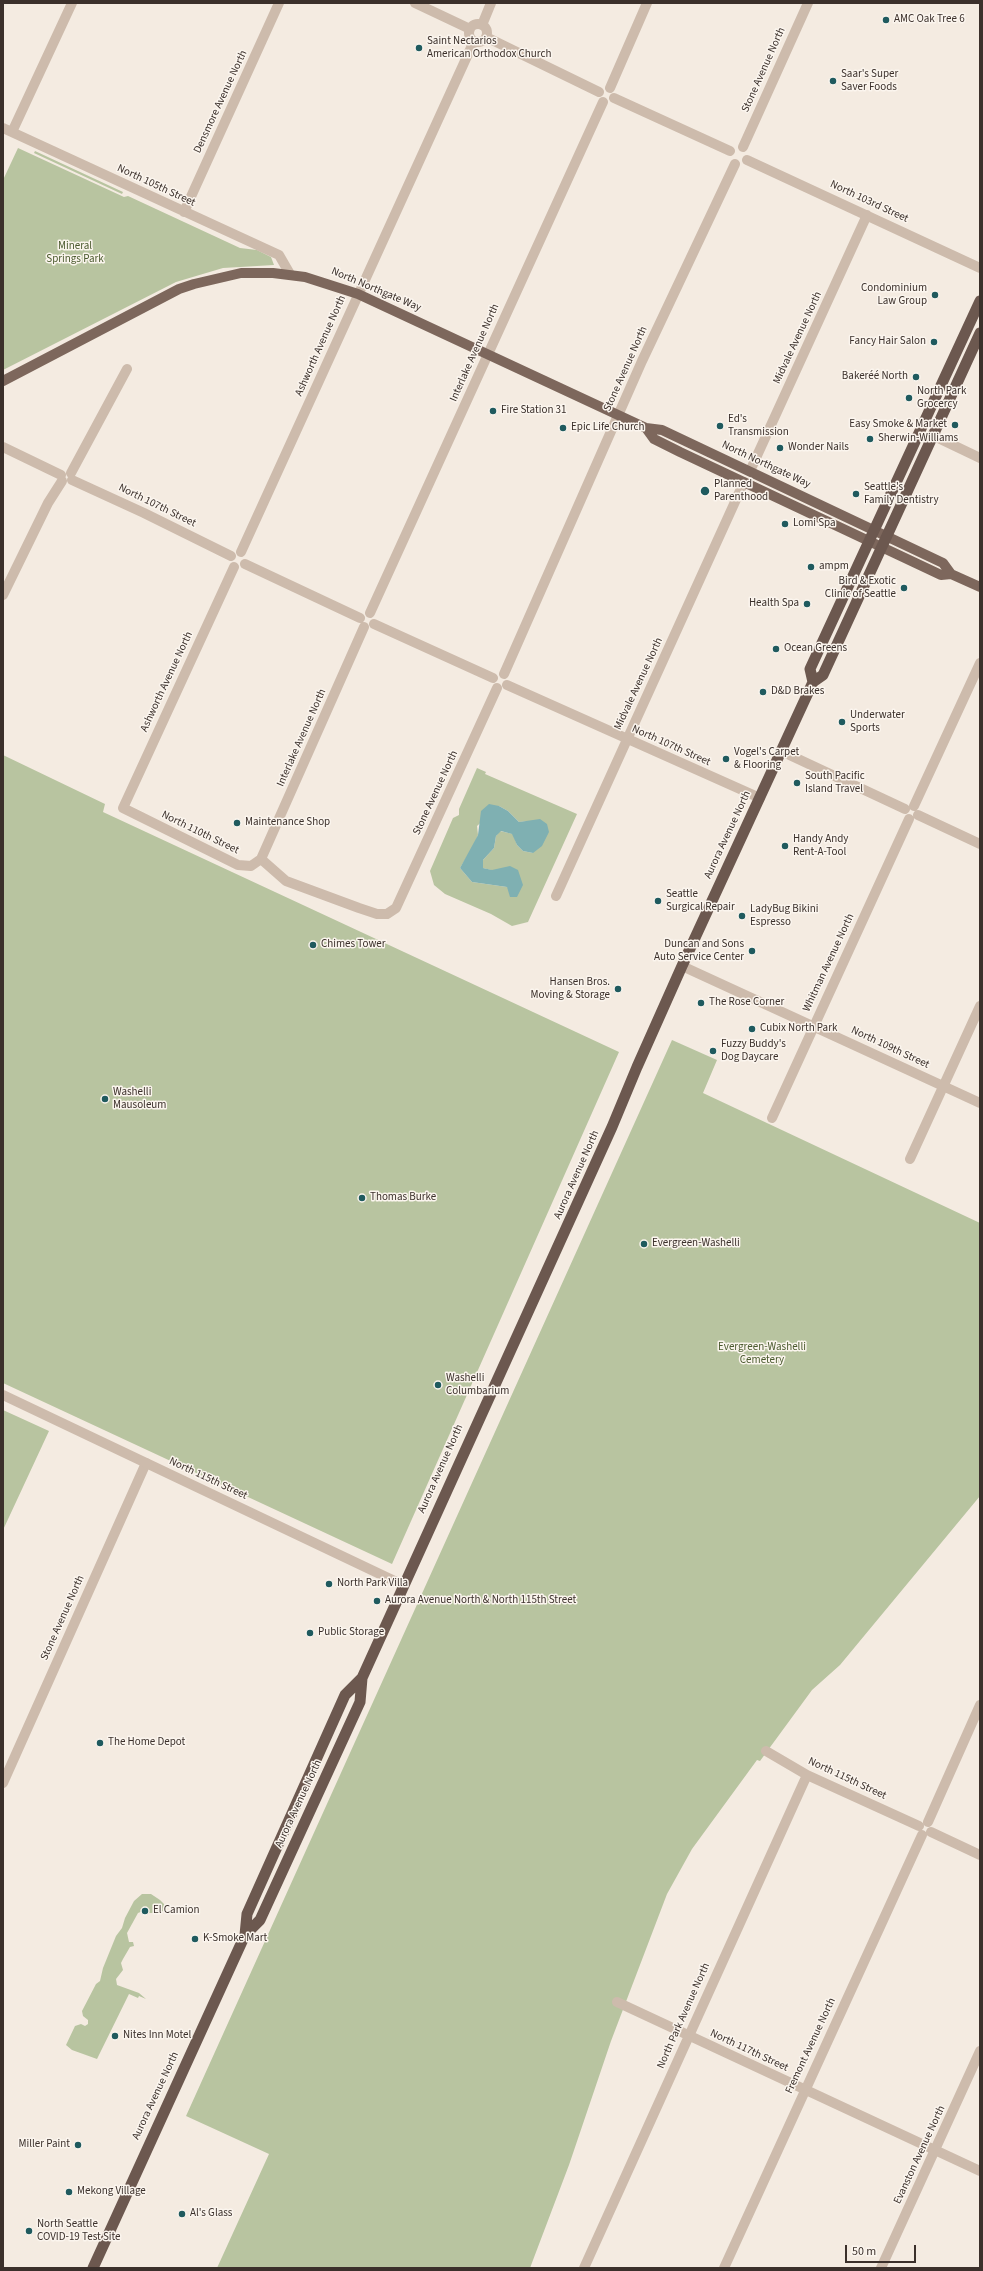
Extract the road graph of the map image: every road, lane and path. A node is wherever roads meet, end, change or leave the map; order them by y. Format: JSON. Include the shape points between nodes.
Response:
{"nodes":[{"id":1,"x":72,"y":3,"type":"edge"},
{"id":2,"x":279,"y":3,"type":"edge"},
{"id":3,"x":415,"y":3,"type":"edge"},
{"id":4,"x":491,"y":3,"type":"edge"},
{"id":5,"x":647,"y":3,"type":"edge"},
{"id":6,"x":808,"y":3,"type":"edge"},
{"id":7,"x":482,"y":25,"type":"junction"},
{"id":8,"x":470,"y":29,"type":"junction"},
{"id":9,"x":486,"y":37,"type":"junction"},
{"id":10,"x":474,"y":41,"type":"junction"},
{"id":11,"x":610,"y":88,"type":"junction"},
{"id":12,"x":599,"y":92,"type":"junction"},
{"id":13,"x":614,"y":98,"type":"junction"},
{"id":14,"x":603,"y":102,"type":"junction"},
{"id":15,"x":7,"y":130,"type":"edge"},
{"id":16,"x":743,"y":147,"type":"junction"},
{"id":17,"x":730,"y":151,"type":"junction"},
{"id":18,"x":747,"y":160,"type":"junction"},
{"id":19,"x":735,"y":164,"type":"junction"},
{"id":20,"x":184,"y":212,"type":"junction"},
{"id":21,"x":867,"y":215,"type":"junction"},
{"id":22,"x":980,"y":268,"type":"edge"},
{"id":23,"x":290,"y":274,"type":"junction"},
{"id":24,"x":358,"y":294,"type":"junction"},
{"id":25,"x":980,"y":302,"type":"edge"},
{"id":26,"x":980,"y":333,"type":"edge"},
{"id":27,"x":488,"y":354,"type":"junction"},
{"id":28,"x":127,"y":368,"type":"dead end"},
{"id":29,"x":3,"y":381,"type":"edge"},
{"id":30,"x":618,"y":415,"type":"junction"},
{"id":31,"x":646,"y":428,"type":"junction"},
{"id":32,"x":934,"y":436,"type":"junction"},
{"id":33,"x":3,"y":447,"type":"edge"},
{"id":34,"x":980,"y":458,"type":"edge"},
{"id":35,"x":750,"y":471,"type":"junction"},
{"id":36,"x":67,"y":477,"type":"junction"},
{"id":37,"x":744,"y":482,"type":"junction"},
{"id":38,"x":874,"y":530,"type":"junction"},
{"id":39,"x":886,"y":536,"type":"junction"},
{"id":40,"x":868,"y":541,"type":"junction"},
{"id":41,"x":882,"y":547,"type":"junction"},
{"id":42,"x":241,"y":552,"type":"junction"},
{"id":43,"x":231,"y":556,"type":"junction"},
{"id":44,"x":245,"y":564,"type":"junction"},
{"id":45,"x":234,"y":567,"type":"junction"},
{"id":46,"x":951,"y":574,"type":"junction"},
{"id":47,"x":980,"y":587,"type":"edge"},
{"id":48,"x":3,"y":595,"type":"edge"},
{"id":49,"x":366,"y":623,"type":"junction"},
{"id":50,"x":980,"y":663,"type":"edge"},
{"id":51,"x":504,"y":674,"type":"junction"},
{"id":52,"x":493,"y":678,"type":"junction"},
{"id":53,"x":813,"y":682,"type":"junction"},
{"id":54,"x":507,"y":685,"type":"junction"},
{"id":55,"x":497,"y":688,"type":"junction"},
{"id":56,"x":626,"y":740,"type":"junction"},
{"id":57,"x":781,"y":751,"type":"junction"},
{"id":58,"x":760,"y":798,"type":"junction"},
{"id":59,"x":123,"y":808,"type":"joint"},
{"id":60,"x":912,"y":812,"type":"junction"},
{"id":61,"x":980,"y":844,"type":"edge"},
{"id":62,"x":261,"y":859,"type":"junction"},
{"id":63,"x":556,"y":896,"type":"dead end"},
{"id":64,"x":682,"y":966,"type":"junction"},
{"id":65,"x":980,"y":1006,"type":"edge"},
{"id":66,"x":814,"y":1026,"type":"junction"},
{"id":67,"x":943,"y":1085,"type":"junction"},
{"id":68,"x":980,"y":1102,"type":"edge"},
{"id":69,"x":772,"y":1118,"type":"dead end"},
{"id":70,"x":910,"y":1159,"type":"dead end"},
{"id":71,"x":3,"y":1395,"type":"edge"},
{"id":72,"x":146,"y":1463,"type":"junction"},
{"id":73,"x":403,"y":1585,"type":"junction"},
{"id":74,"x":362,"y":1678,"type":"junction"},
{"id":75,"x":980,"y":1705,"type":"edge"},
{"id":76,"x":766,"y":1751,"type":"dead end"},
{"id":77,"x":807,"y":1775,"type":"junction"},
{"id":78,"x":4,"y":1779,"type":"edge"},
{"id":79,"x":925,"y":1829,"type":"junction"},
{"id":80,"x":980,"y":1855,"type":"edge"},
{"id":81,"x":245,"y":1935,"type":"junction"},
{"id":82,"x":617,"y":2002,"type":"dead end"},
{"id":83,"x":688,"y":2035,"type":"junction"},
{"id":84,"x":980,"y":2051,"type":"edge"},
{"id":85,"x":804,"y":2090,"type":"junction"},
{"id":86,"x":936,"y":2150,"type":"junction"},
{"id":87,"x":980,"y":2171,"type":"edge"},
{"id":88,"x":93,"y":2268,"type":"edge"},
{"id":89,"x":584,"y":2268,"type":"edge"},
{"id":90,"x":724,"y":2268,"type":"edge"},
{"id":91,"x":881,"y":2268,"type":"edge"}],
"edges":[{"from":1,"to":15,"type":"street"},
{"from":2,"to":20,"type":"street","name":"Densmore Avenue North"},
{"from":3,"to":8,"type":"street"},
{"from":4,"to":7,"type":"street"},
{"from":5,"to":11,"type":"street"},
{"from":6,"to":16,"type":"street","name":"Stone Avenue North"},
{"from":7,"to":8,"type":"street","via":[[475,24]]},
{"from":7,"to":9,"type":"street","via":[[487,31]]},
{"from":8,"to":10,"type":"street","via":[[470,36]]},
{"from":9,"to":10,"type":"street","via":[[481,41]]},
{"from":9,"to":12,"type":"street"},
{"from":10,"to":24,"type":"street","name":"Ashworth Avenue North"},
{"from":11,"to":12,"type":"street","via":[[604,87]]},
{"from":11,"to":13,"type":"street"},
{"from":12,"to":14,"type":"street","via":[[599,98]]},
{"from":13,"to":14,"type":"street","via":[[609,103]]},
{"from":13,"to":17,"type":"street"},
{"from":14,"to":27,"type":"street","name":"Interlake Avenue North"},
{"from":15,"to":20,"type":"street","name":"North 105th Street"},
{"from":16,"to":17,"type":"street","via":[[735,147]]},
{"from":16,"to":18,"type":"street","via":[[748,154]]},
{"from":17,"to":19,"type":"street","via":[[730,159]]},
{"from":18,"to":19,"type":"street","via":[[742,164]]},
{"from":18,"to":21,"type":"street","name":"North 103rd Street"},
{"from":19,"to":30,"type":"street","name":"Stone Avenue North"},
{"from":20,"to":23,"type":"street","name":"North 105th Street","via":[[279,255]]},
{"from":21,"to":22,"type":"street","name":"North 103rd Street"},
{"from":21,"to":35,"type":"street","name":"Midvale Avenue North"},
{"from":23,"to":24,"type":"main road","name":"North Northgate Way","via":[[322,280]]},
{"from":23,"to":29,"type":"main road","name":"North Northgate Way","via":[[241,274],[210,279],[184,288]]},
{"from":24,"to":27,"type":"main road","name":"North Northgate Way"},
{"from":24,"to":42,"type":"street","name":"Ashworth Avenue North"},
{"from":25,"to":38,"type":"highway","name":"Aurora Avenue North"},
{"from":26,"to":32,"type":"highway","name":"Aurora Avenue North"},
{"from":27,"to":30,"type":"main road","name":"North Northgate Way"},
{"from":27,"to":49,"type":"street","name":"Interlake Avenue North","via":[[370,613],[375,619]]},
{"from":28,"to":36,"type":"street"},
{"from":30,"to":31,"type":"main road","name":"North Northgate Way"},
{"from":30,"to":51,"type":"street","name":"Stone Avenue North"},
{"from":31,"to":35,"type":"main road","name":"North Northgate Way","via":[[662,430]]},
{"from":31,"to":37,"type":"main road","name":"North Northgate Way","via":[[654,438]]},
{"from":32,"to":34,"type":"street"},
{"from":32,"to":39,"type":"highway","name":"Aurora Avenue North"},
{"from":33,"to":36,"type":"street","name":"North 107th Street"},
{"from":35,"to":38,"type":"main road","name":"North Northgate Way"},
{"from":36,"to":43,"type":"street","name":"North 107th Street"},
{"from":36,"to":48,"type":"street","via":[[48,502]]},
{"from":37,"to":40,"type":"main road","name":"North Northgate Way"},
{"from":37,"to":56,"type":"street","name":"Midvale Avenue North"},
{"from":38,"to":39,"type":"main road"},
{"from":38,"to":40,"type":"highway","name":"Aurora Avenue North"},
{"from":39,"to":41,"type":"highway","name":"Aurora Avenue North"},
{"from":39,"to":46,"type":"main road","via":[[943,563]]},
{"from":40,"to":41,"type":"main road"},
{"from":40,"to":53,"type":"highway","name":"Aurora Avenue North","via":[[810,669]]},
{"from":41,"to":46,"type":"main road","via":[[941,575]]},
{"from":41,"to":53,"type":"highway","name":"Aurora Avenue North","via":[[823,675]]},
{"from":42,"to":43,"type":"street","via":[[235,552]]},
{"from":42,"to":44,"type":"street","via":[[246,556]]},
{"from":43,"to":45,"type":"street","via":[[230,562]]},
{"from":44,"to":45,"type":"street","via":[[241,568]]},
{"from":44,"to":49,"type":"street"},
{"from":45,"to":59,"type":"street","name":"Ashworth Avenue North"},
{"from":46,"to":47,"type":"main road"},
{"from":49,"to":52,"type":"street"},
{"from":49,"to":62,"type":"street","name":"Interlake Avenue North"},
{"from":50,"to":60,"type":"street","name":"Whitman Avenue North"},
{"from":51,"to":52,"type":"street","via":[[497,674]]},
{"from":51,"to":54,"type":"street","via":[[508,678]]},
{"from":52,"to":55,"type":"street"},
{"from":53,"to":57,"type":"highway","name":"Aurora Avenue North"},
{"from":54,"to":55,"type":"street","via":[[504,689]]},
{"from":54,"to":56,"type":"street","name":"North 107th Street"},
{"from":55,"to":62,"type":"street","name":"Stone Avenue North","via":[[396,908],[387,914],[377,914],[359,908],[286,881]]},
{"from":56,"to":58,"type":"street","name":"North 107th Street"},
{"from":56,"to":63,"type":"street","name":"Midvale Avenue North"},
{"from":57,"to":58,"type":"highway","name":"Aurora Avenue North"},
{"from":57,"to":60,"type":"street"},
{"from":58,"to":64,"type":"highway","name":"Aurora Avenue North"},
{"from":59,"to":62,"type":"street","name":"North 110th Street","via":[[238,865],[251,866]]},
{"from":60,"to":61,"type":"street"},
{"from":60,"to":66,"type":"street","name":"Whitman Avenue North"},
{"from":64,"to":66,"type":"street","name":"North 109th Street"},
{"from":64,"to":73,"type":"highway","name":"Aurora Avenue North","via":[[612,1127]]},
{"from":65,"to":67,"type":"street"},
{"from":66,"to":67,"type":"street","name":"North 109th Street"},
{"from":66,"to":69,"type":"street","name":"Whitman Avenue North"},
{"from":67,"to":68,"type":"street","name":"North 109th Street"},
{"from":67,"to":70,"type":"street"},
{"from":71,"to":72,"type":"street","name":"North 115th Street"},
{"from":72,"to":73,"type":"street","name":"North 115th Street"},
{"from":72,"to":78,"type":"street","name":"Stone Avenue North"},
{"from":73,"to":74,"type":"highway","name":"Aurora Avenue North"},
{"from":74,"to":81,"type":"highway","name":"Aurora Avenue North","via":[[345,1696],[248,1914]]},
{"from":74,"to":81,"type":"highway","name":"Aurora Avenue North","via":[[360,1702],[260,1920]]},
{"from":75,"to":79,"type":"street","name":"Fremont Avenue North"},
{"from":76,"to":77,"type":"street","name":"North 115th Street"},
{"from":77,"to":79,"type":"street","name":"North 115th Street"},
{"from":77,"to":83,"type":"street","name":"North Park Avenue North"},
{"from":79,"to":80,"type":"street","name":"North 115th Street"},
{"from":79,"to":85,"type":"street","name":"Fremont Avenue North"},
{"from":81,"to":88,"type":"highway","name":"Aurora Avenue North"},
{"from":82,"to":83,"type":"street","name":"North 117th Street"},
{"from":83,"to":85,"type":"street","name":"North 117th Street"},
{"from":83,"to":89,"type":"street","name":"North Park Avenue North"},
{"from":84,"to":86,"type":"street","name":"Evanston Avenue North"},
{"from":85,"to":86,"type":"street","name":"North 117th Street"},
{"from":85,"to":90,"type":"street","name":"Fremont Avenue North"},
{"from":86,"to":87,"type":"street","name":"North 117th Street"},
{"from":86,"to":91,"type":"street","name":"Evanston Avenue North"}]}
